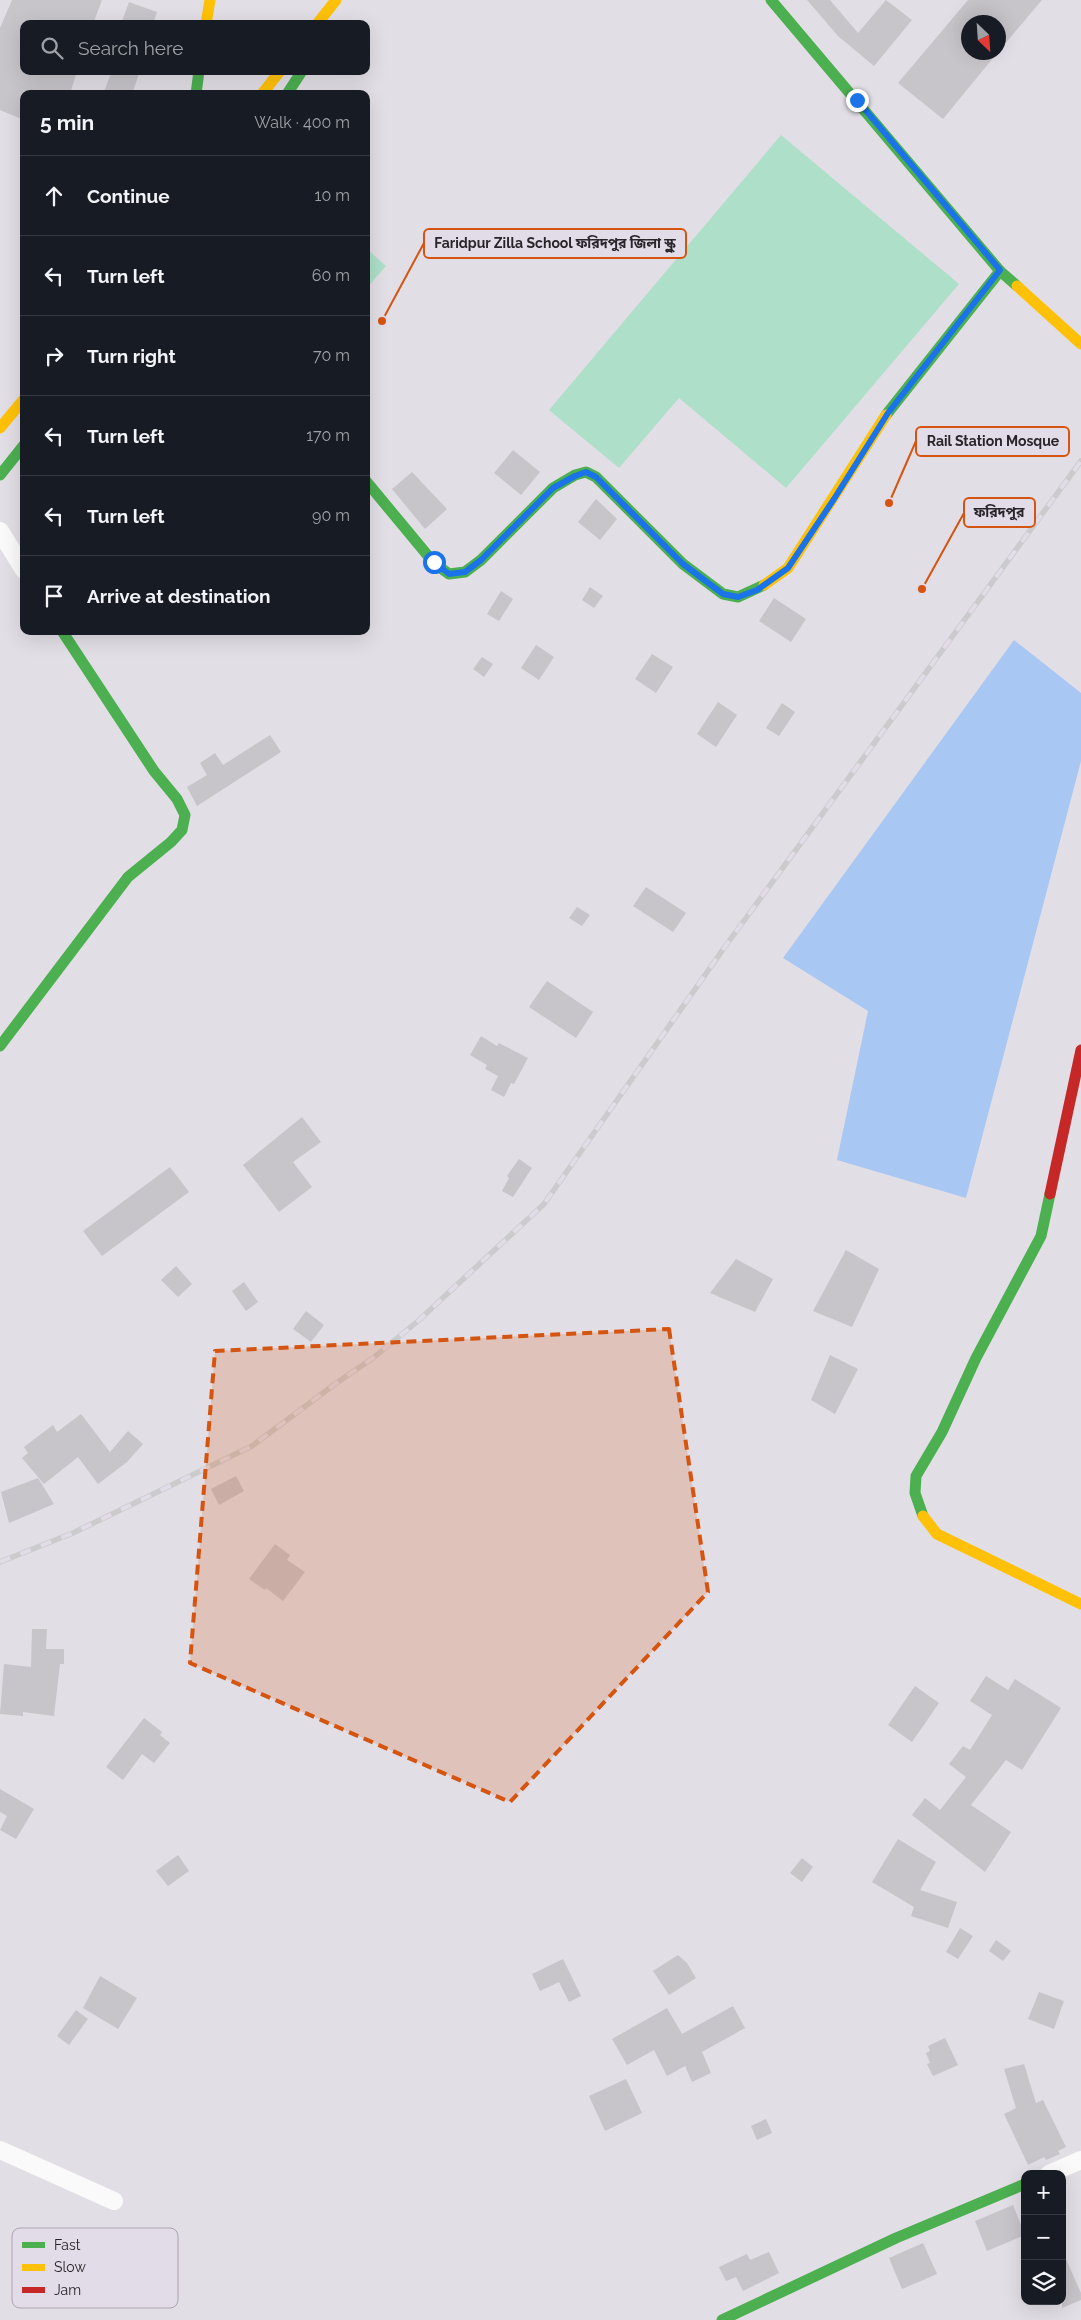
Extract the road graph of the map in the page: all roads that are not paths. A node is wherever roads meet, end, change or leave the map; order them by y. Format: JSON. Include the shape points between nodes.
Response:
{"nodes":[{"id":1,"x":210,"y":0,"type":"edge"},
{"id":2,"x":336,"y":0,"type":"edge"},
{"id":3,"x":771,"y":0,"type":"edge"},
{"id":4,"x":207,"y":20,"type":"edge"},
{"id":5,"x":321,"y":20,"type":"edge"},
{"id":6,"x":198,"y":75,"type":"edge"},
{"id":7,"x":277,"y":75,"type":"edge"},
{"id":8,"x":299,"y":75,"type":"edge"},
{"id":9,"x":197,"y":90,"type":"edge"},
{"id":10,"x":265,"y":90,"type":"edge"},
{"id":11,"x":290,"y":90,"type":"edge"},
{"id":12,"x":1000,"y":270,"type":"junction"},
{"id":13,"x":1081,"y":320,"type":"edge"},
{"id":14,"x":1075,"y":339,"type":"edge"},
{"id":15,"x":20,"y":404,"type":"edge"},
{"id":16,"x":0,"y":428,"type":"edge"},
{"id":17,"x":20,"y":450,"type":"edge"},
{"id":18,"x":0,"y":475,"type":"edge"},
{"id":19,"x":370,"y":486,"type":"edge"},
{"id":20,"x":0,"y":531,"type":"edge"},
{"id":21,"x":20,"y":564,"type":"edge"},
{"id":22,"x":65,"y":635,"type":"edge"},
{"id":23,"x":0,"y":1046,"type":"edge"},
{"id":24,"x":1081,"y":1050,"type":"edge"},
{"id":25,"x":1081,"y":1604,"type":"edge"},
{"id":26,"x":0,"y":2150,"type":"edge"},
{"id":27,"x":1081,"y":2160,"type":"edge"},
{"id":28,"x":1058,"y":2170,"type":"edge"},
{"id":29,"x":1021,"y":2186,"type":"edge"},
{"id":30,"x":114,"y":2201,"type":"dead end"},
{"id":31,"x":722,"y":2320,"type":"edge"}],
"edges":[{"from":1,"to":4,"type":"main road"},
{"from":2,"to":5,"type":"main road"},
{"from":3,"to":12,"type":"main road"},
{"from":6,"to":9,"type":"main road"},
{"from":7,"to":10,"type":"main road"},
{"from":8,"to":11,"type":"main road"},
{"from":12,"to":14,"type":"main road"},
{"from":12,"to":19,"type":"main road","via":[[888,413],[788,568],[757,590],[738,597],[723,594],[683,564],[596,477],[586,472],[553,488],[465,572],[449,574],[434,562]]},
{"from":13,"to":14,"type":"street"},
{"from":15,"to":16,"type":"main road"},
{"from":17,"to":18,"type":"main road"},
{"from":20,"to":21,"type":"street"},
{"from":22,"to":23,"type":"main road","via":[[185,815],[182,830],[128,877]]},
{"from":24,"to":25,"type":"main road","via":[[1041,1236],[976,1358],[942,1432],[916,1476],[915,1493],[920,1512],[937,1534]]},
{"from":26,"to":30,"type":"street"},
{"from":27,"to":28,"type":"street"},
{"from":29,"to":31,"type":"main road","via":[[896,2238]]}]}
